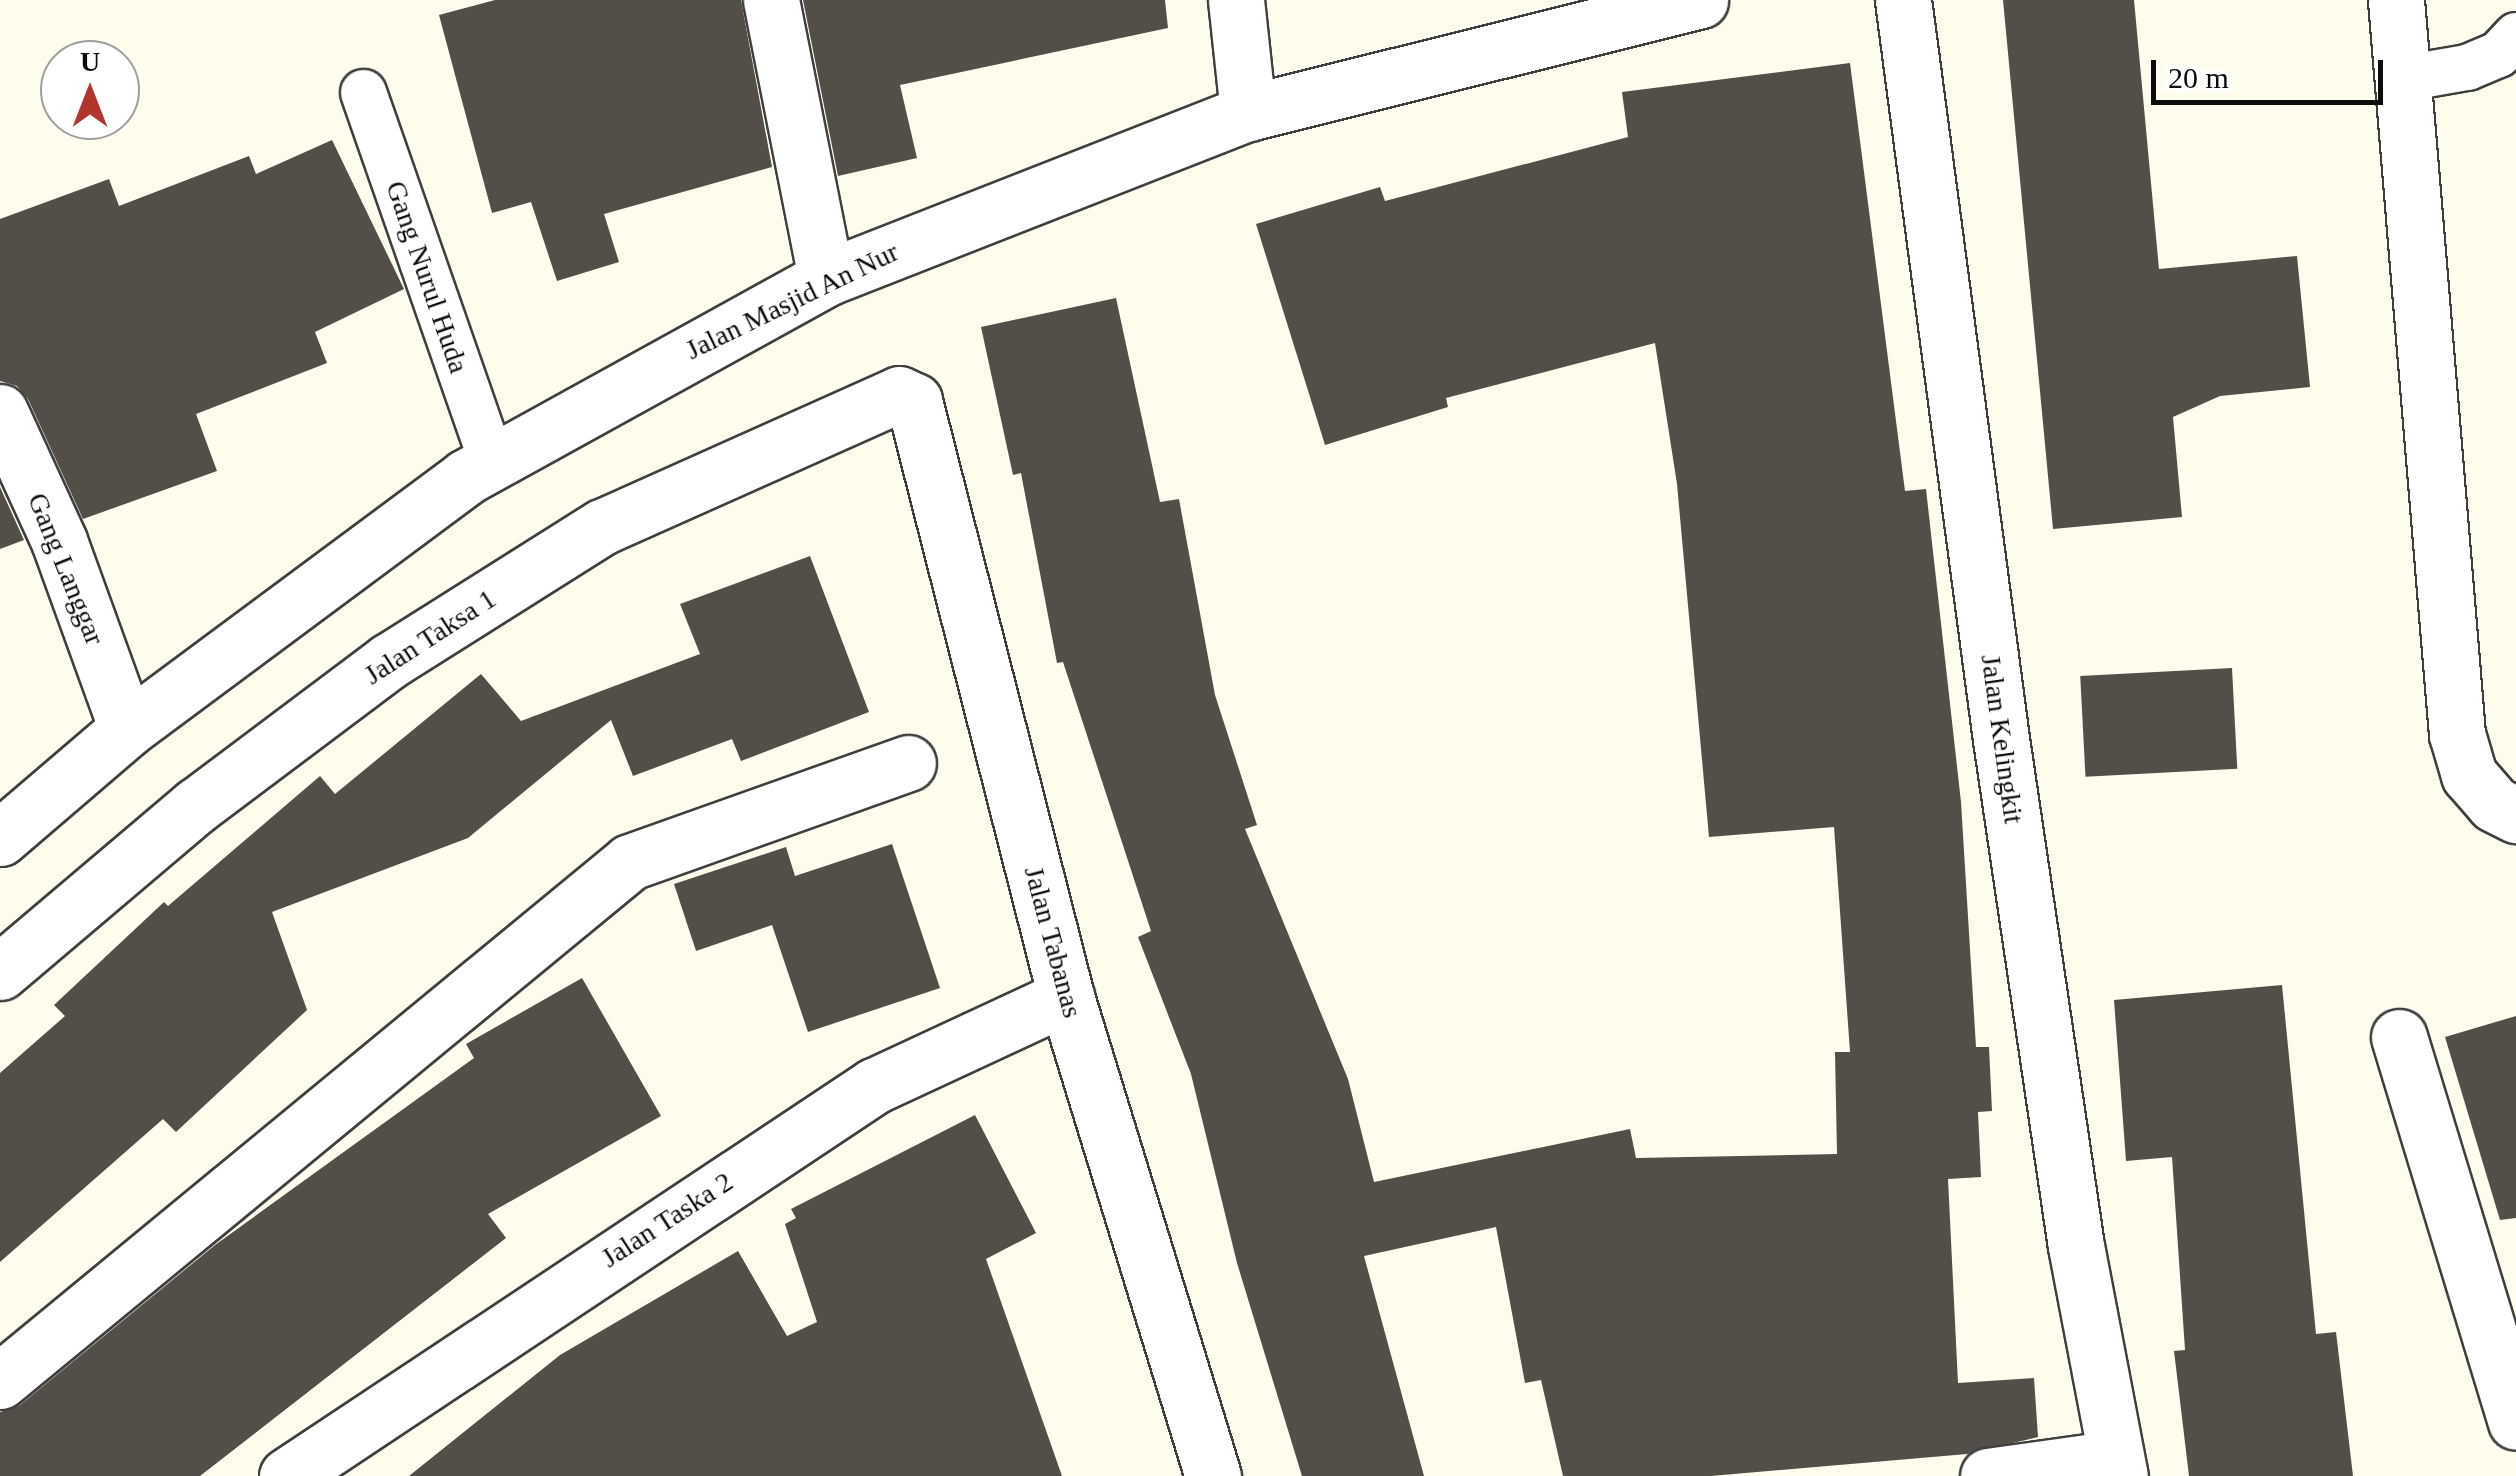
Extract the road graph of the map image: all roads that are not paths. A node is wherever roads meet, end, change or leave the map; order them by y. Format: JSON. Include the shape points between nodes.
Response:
{"nodes":[{"id":1,"x":771,"y":0,"type":"edge"},
{"id":2,"x":1236,"y":0,"type":"edge"},
{"id":3,"x":1700,"y":0,"type":"edge"},
{"id":4,"x":1904,"y":0,"type":"edge"},
{"id":5,"x":2396,"y":0,"type":"edge"},
{"id":6,"x":2516,"y":35,"type":"edge"},
{"id":7,"x":2402,"y":78,"type":"junction"},
{"id":8,"x":363,"y":92,"type":"dead end"},
{"id":9,"x":1248,"y":113,"type":"junction"},
{"id":10,"x":826,"y":278,"type":"junction"},
{"id":11,"x":914,"y":402,"type":"joint"},
{"id":12,"x":0,"y":412,"type":"edge"},
{"id":13,"x":492,"y":462,"type":"junction"},
{"id":14,"x":127,"y":729,"type":"junction"},
{"id":15,"x":908,"y":764,"type":"dead end"},
{"id":16,"x":2516,"y":815,"type":"edge"},
{"id":17,"x":0,"y":838,"type":"edge"},
{"id":18,"x":0,"y":972,"type":"edge"},
{"id":19,"x":1066,"y":997,"type":"junction"},
{"id":20,"x":2399,"y":1037,"type":"dead end"},
{"id":21,"x":2500,"y":1294,"type":"edge"},
{"id":22,"x":0,"y":1381,"type":"edge"},
{"id":23,"x":2516,"y":1422,"type":"edge"},
{"id":24,"x":2118,"y":1467,"type":"edge"},
{"id":25,"x":287,"y":1476,"type":"edge"},
{"id":26,"x":1212,"y":1476,"type":"edge"},
{"id":27,"x":1988,"y":1476,"type":"edge"}],
"edges":[{"from":1,"to":10,"type":"street"},
{"from":2,"to":9,"type":"street"},
{"from":3,"to":9,"type":"street","name":"Jalan Masjid An Nur"},
{"from":4,"to":24,"type":"street","name":"Jalan Kelingkit","via":[[2004,758],[2076,1246]]},
{"from":5,"to":7,"type":"street"},
{"from":6,"to":7,"type":"lane","via":[[2498,54],[2467,66]]},
{"from":7,"to":16,"type":"street","via":[[2456,734],[2470,775],[2494,804]]},
{"from":8,"to":13,"type":"lane","name":"Gang Nurul Huda"},
{"from":9,"to":10,"type":"street","name":"Jalan Masjid An Nur"},
{"from":10,"to":13,"type":"street","name":"Jalan Masjid An Nur"},
{"from":11,"to":18,"type":"street","name":"Jalan Taksa 1","via":[[899,394],[602,527],[389,661],[196,806]]},
{"from":11,"to":19,"type":"street","name":"Jalan Tabanas"},
{"from":12,"to":14,"type":"street","name":"Gang Langgar","via":[[59,542]]},
{"from":13,"to":14,"type":"street","name":"Jalan Masjid An Nur"},
{"from":14,"to":17,"type":"street","name":"Jalan Masjid An Nur"},
{"from":15,"to":22,"type":"street","via":[[630,862]]},
{"from":19,"to":25,"type":"street","name":"Jalan Taska 2","via":[[874,1086]]},
{"from":19,"to":26,"type":"street","name":"Jalan Tabanas"},
{"from":20,"to":21,"type":"street"},
{"from":21,"to":23,"type":"street"},
{"from":24,"to":27,"type":"street"}]}
